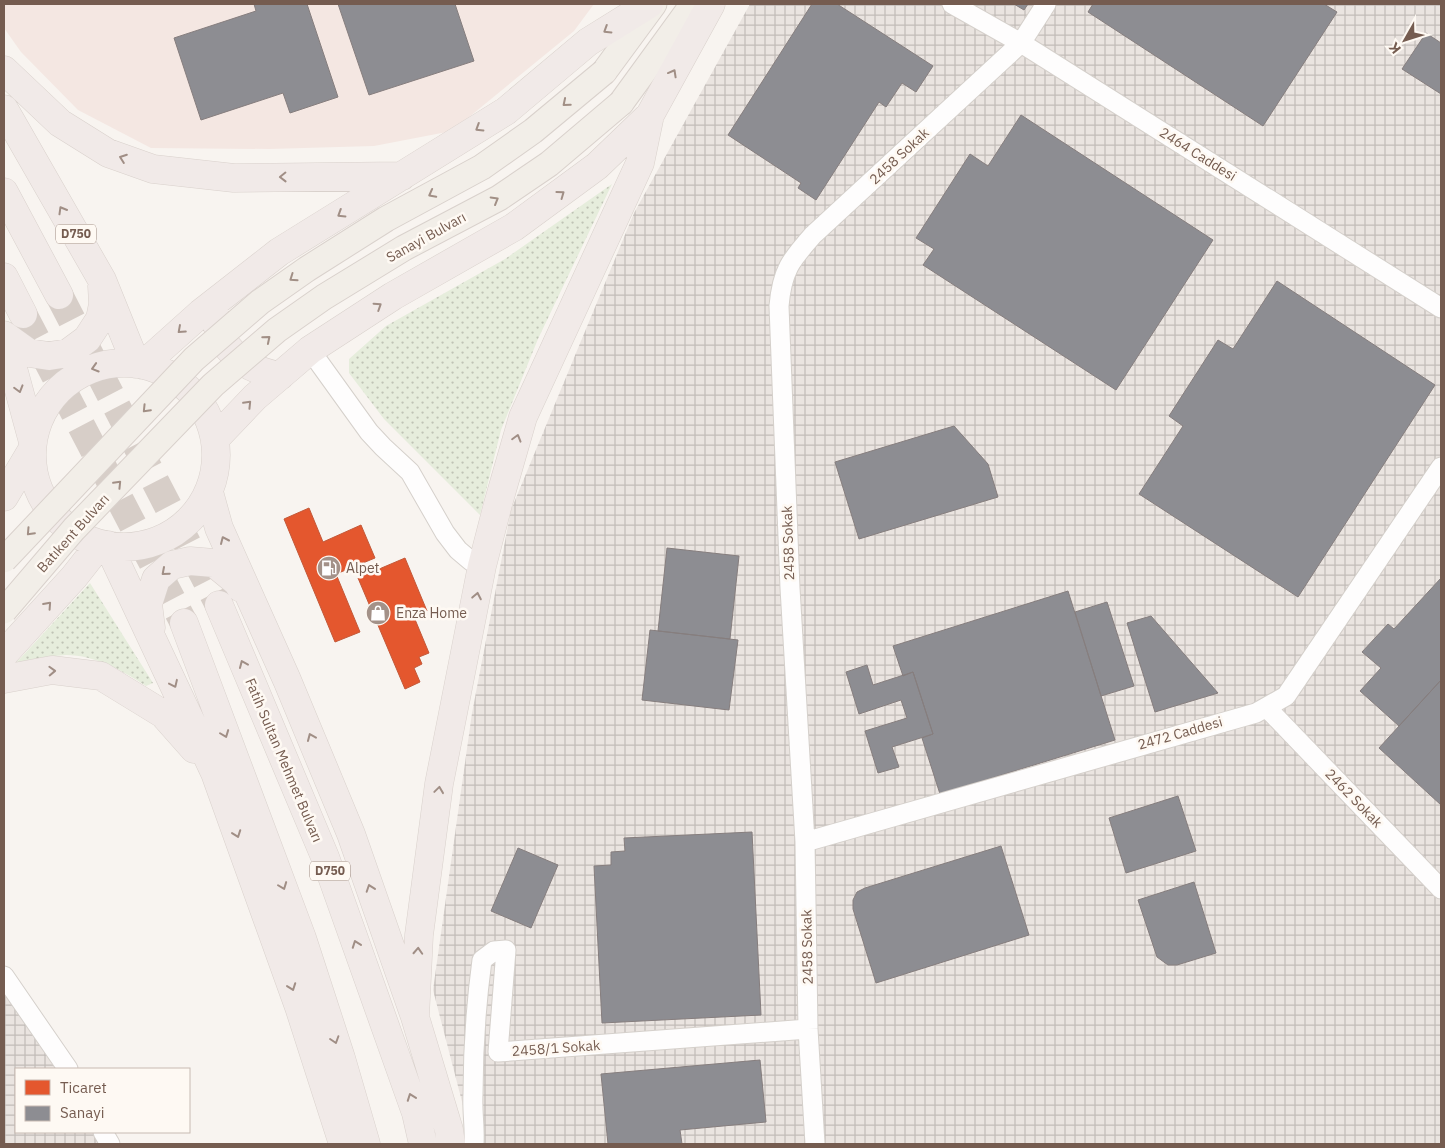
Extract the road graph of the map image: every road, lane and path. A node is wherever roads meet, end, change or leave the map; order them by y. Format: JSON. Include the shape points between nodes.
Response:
{"nodes":[{"id":1,"x":649,"y":4,"type":"edge"},
{"id":2,"x":654,"y":4,"type":"edge"},
{"id":3,"x":693,"y":4,"type":"edge"},
{"id":4,"x":711,"y":4,"type":"edge"},
{"id":5,"x":952,"y":4,"type":"edge"},
{"id":6,"x":1046,"y":4,"type":"edge"},
{"id":7,"x":1021,"y":42,"type":"junction"},
{"id":8,"x":4,"y":70,"type":"edge"},
{"id":9,"x":4,"y":109,"type":"edge"},
{"id":10,"x":650,"y":115,"type":"junction"},
{"id":11,"x":402,"y":176,"type":"junction"},
{"id":12,"x":4,"y":192,"type":"edge"},
{"id":13,"x":4,"y":277,"type":"edge"},
{"id":14,"x":102,"y":280,"type":"junction"},
{"id":15,"x":59,"y":295,"type":"tunnel mouth"},
{"id":16,"x":212,"y":303,"type":"junction"},
{"id":17,"x":1441,"y":308,"type":"edge"},
{"id":18,"x":23,"y":314,"type":"tunnel mouth"},
{"id":19,"x":4,"y":335,"type":"edge"},
{"id":20,"x":4,"y":343,"type":"edge"},
{"id":21,"x":310,"y":350,"type":"junction"},
{"id":22,"x":140,"y":364,"type":"junction"},
{"id":23,"x":280,"y":376,"type":"junction"},
{"id":24,"x":215,"y":439,"type":"junction"},
{"id":25,"x":32,"y":447,"type":"junction"},
{"id":26,"x":144,"y":457,"type":"joint"},
{"id":27,"x":1441,"y":467,"type":"edge"},
{"id":28,"x":209,"y":492,"type":"junction"},
{"id":29,"x":4,"y":497,"type":"edge"},
{"id":30,"x":104,"y":545,"type":"junction"},
{"id":31,"x":4,"y":560,"type":"edge"},
{"id":32,"x":482,"y":566,"type":"junction"},
{"id":33,"x":219,"y":605,"type":"tunnel mouth"},
{"id":34,"x":4,"y":612,"type":"edge"},
{"id":35,"x":257,"y":613,"type":"junction"},
{"id":36,"x":184,"y":623,"type":"tunnel mouth"},
{"id":37,"x":4,"y":654,"type":"edge"},
{"id":38,"x":162,"y":658,"type":"junction"},
{"id":39,"x":4,"y":679,"type":"edge"},
{"id":40,"x":1267,"y":708,"type":"junction"},
{"id":41,"x":215,"y":773,"type":"junction"},
{"id":42,"x":806,"y":842,"type":"junction"},
{"id":43,"x":1441,"y":889,"type":"edge"},
{"id":44,"x":4,"y":976,"type":"edge"},
{"id":45,"x":9,"y":996,"type":"edge"},
{"id":46,"x":415,"y":1017,"type":"junction"},
{"id":47,"x":808,"y":1029,"type":"junction"},
{"id":48,"x":67,"y":1068,"type":"edge"},
{"id":49,"x":104,"y":1133,"type":"edge"},
{"id":50,"x":110,"y":1144,"type":"edge"},
{"id":51,"x":343,"y":1144,"type":"edge"},
{"id":52,"x":366,"y":1144,"type":"edge"},
{"id":53,"x":423,"y":1144,"type":"edge"},
{"id":54,"x":451,"y":1144,"type":"edge"},
{"id":55,"x":474,"y":1144,"type":"edge"},
{"id":56,"x":815,"y":1144,"type":"edge"}],
"edges":[{"from":1,"to":11,"type":"highway","one_way":true,"via":[[588,42],[506,110]]},
{"from":2,"to":31,"type":"main road","one_way":true,"bridge":true,"via":[[604,72],[533,131],[482,167],[386,219],[260,302],[194,359]]},
{"from":26,"to":3,"type":"main road","name":"Sanayi Bulvarı","one_way":true,"bridge":true,"via":[[213,385],[277,330],[404,248],[499,198],[549,164],[621,103]]},
{"from":10,"to":4,"type":"highway","one_way":true},
{"from":5,"to":7,"type":"street","name":"2464 Caddesi"},
{"from":6,"to":7,"type":"street","name":"2458 Sokak"},
{"from":7,"to":17,"type":"street","name":"2464 Caddesi"},
{"from":7,"to":42,"type":"street","name":"2458 Sokak","via":[[813,235],[787,267],[780,289],[790,588]]},
{"from":11,"to":8,"type":"highway","one_way":true,"via":[[234,178],[153,169],[108,153],[60,123]]},
{"from":14,"to":9,"type":"highway","number":"D750","one_way":true},
{"from":21,"to":10,"type":"highway","one_way":true,"via":[[393,296],[514,227],[598,166]]},
{"from":32,"to":10,"type":"highway","one_way":true,"via":[[523,418],[640,163]]},
{"from":11,"to":16,"type":"highway","one_way":true,"via":[[279,252]]},
{"from":12,"to":15,"type":"highway"},
{"from":13,"to":18,"type":"highway"},
{"from":14,"to":19,"type":"highway","via":[[100,319],[87,339],[68,353],[49,356],[28,353]]},
{"from":14,"to":22,"type":"highway","number":"D750"},
{"from":16,"to":22,"type":"highway","one_way":true},
{"from":16,"to":23,"type":"highway","via":[[220,334],[229,349],[254,369]]},
{"from":20,"to":25,"type":"highway","one_way":true},
{"from":21,"to":23,"type":"highway"},
{"from":21,"to":32,"type":"street","via":[[369,432],[410,472],[444,533],[458,550]]},
{"from":22,"to":24,"type":"highway","via":[[164,372],[184,385],[204,410]]},
{"from":22,"to":25,"type":"highway","one_way":true,"via":[[111,363],[81,373],[56,392],[38,419]]},
{"from":24,"to":23,"type":"highway","one_way":true},
{"from":24,"to":28,"type":"highway","via":[[216,466]]},
{"from":25,"to":29,"type":"highway"},
{"from":25,"to":30,"type":"highway","via":[[36,482],[50,511],[78,536]]},
{"from":34,"to":26,"type":"main road","name":"Batıkent Bulvarı","one_way":true,"bridge":true,"via":[[74,529]]},
{"from":27,"to":40,"type":"street","name":"2472 Caddesi","via":[[1286,696]]},
{"from":28,"to":30,"type":"highway","via":[[191,519],[166,537],[135,546]]},
{"from":35,"to":28,"type":"highway","number":"D750","one_way":true,"via":[[219,528]]},
{"from":37,"to":30,"type":"highway","one_way":true},
{"from":30,"to":38,"type":"highway"},
{"from":46,"to":32,"type":"highway","one_way":true,"via":[[419,935],[440,784]]},
{"from":53,"to":33,"type":"highway","name":"Fatih Sultan Mehmet Bulvarı","number":"D750","one_way":true,"via":[[416,1114],[325,857]]},
{"from":35,"to":38,"type":"highway","one_way":true,"via":[[237,582],[214,563],[190,561],[172,565],[156,579],[148,604],[151,629]]},
{"from":46,"to":35,"type":"highway","number":"D750","one_way":true,"via":[[351,834]]},
{"from":36,"to":52,"type":"highway","one_way":true,"via":[[302,938]]},
{"from":38,"to":41,"type":"highway","one_way":true},
{"from":39,"to":41,"type":"highway","one_way":true,"via":[[52,670],[100,676],[163,714]]},
{"from":40,"to":42,"type":"street","name":"2472 Caddesi"},
{"from":40,"to":43,"type":"street","name":"2462 Sokak"},
{"from":41,"to":51,"type":"highway","one_way":true,"via":[[299,1007]]},
{"from":42,"to":47,"type":"street","name":"2458 Sokak"},
{"from":44,"to":45,"type":"street"},
{"from":45,"to":48,"type":"street"},
{"from":46,"to":54,"type":"highway","number":"D750"},
{"from":47,"to":55,"type":"street","name":"2458/1 Sokak","via":[[498,1052],[506,950],[494,951],[482,960],[476,1003],[472,1096]]},
{"from":47,"to":56,"type":"street","name":"2458 Sokak"},
{"from":49,"to":50,"type":"street"}]}
